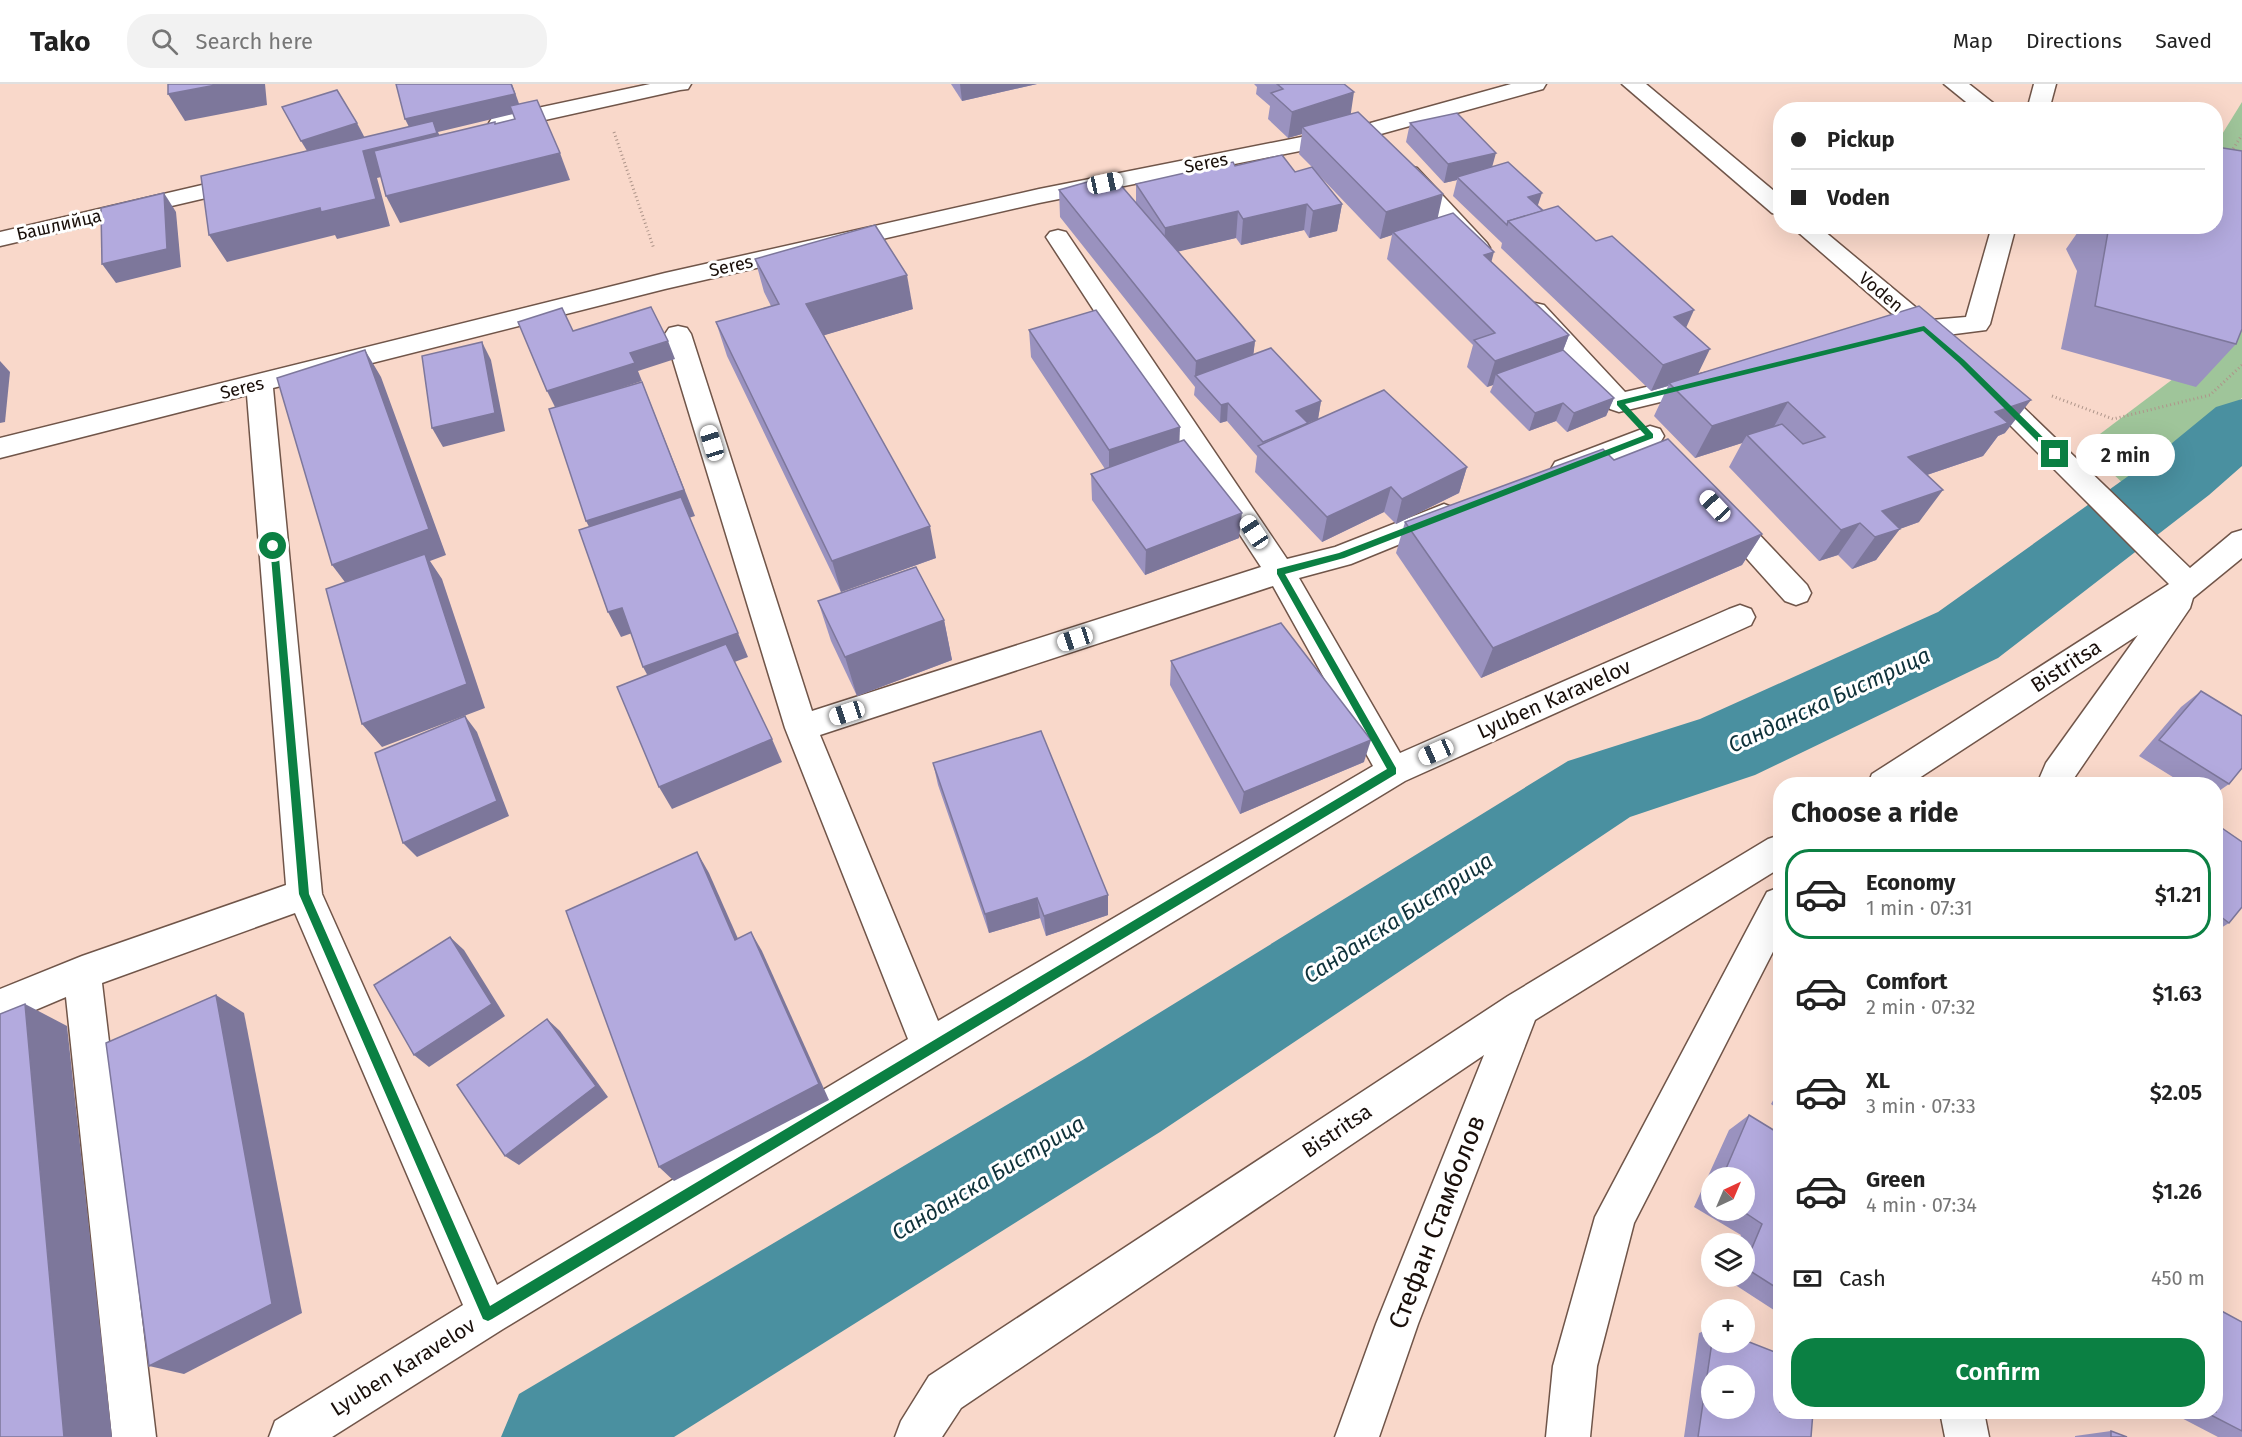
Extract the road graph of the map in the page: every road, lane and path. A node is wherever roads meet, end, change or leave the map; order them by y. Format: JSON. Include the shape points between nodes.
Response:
{"nodes":[{"id":1,"x":680,"y":84,"type":"edge"},
{"id":2,"x":1535,"y":84,"type":"edge"},
{"id":3,"x":1633,"y":84,"type":"edge"},
{"id":4,"x":1955,"y":84,"type":"edge"},
{"id":5,"x":2045,"y":84,"type":"edge"},
{"id":6,"x":603,"y":100,"type":"junction"},
{"id":7,"x":1980,"y":102,"type":"edge"},
{"id":8,"x":2040,"y":102,"type":"edge"},
{"id":9,"x":1348,"y":107,"type":"edge"},
{"id":10,"x":475,"y":129,"type":"edge"},
{"id":11,"x":2242,"y":135,"type":"edge"},
{"id":12,"x":1383,"y":144,"type":"junction"},
{"id":13,"x":2225,"y":160,"type":"edge"},
{"id":14,"x":267,"y":177,"type":"edge"},
{"id":15,"x":1773,"y":202,"type":"edge"},
{"id":16,"x":1812,"y":234,"type":"edge"},
{"id":17,"x":2002,"y":234,"type":"edge"},
{"id":18,"x":1058,"y":237,"type":"dead end"},
{"id":19,"x":0,"y":239,"type":"edge"},
{"id":20,"x":1490,"y":262,"type":"edge"},
{"id":21,"x":665,"y":281,"type":"junction"},
{"id":22,"x":1523,"y":297,"type":"edge"},
{"id":23,"x":1924,"y":328,"type":"junction"},
{"id":24,"x":678,"y":334,"type":"dead end"},
{"id":25,"x":1879,"y":340,"type":"edge"},
{"id":26,"x":2242,"y":365,"type":"edge"},
{"id":27,"x":1732,"y":375,"type":"edge"},
{"id":28,"x":259,"y":384,"type":"junction"},
{"id":29,"x":2048,"y":394,"type":"dead end"},
{"id":30,"x":1619,"y":403,"type":"junction"},
{"id":31,"x":0,"y":448,"type":"edge"},
{"id":32,"x":1540,"y":478,"type":"edge"},
{"id":33,"x":1707,"y":497,"type":"edge"},
{"id":34,"x":1473,"y":504,"type":"edge"},
{"id":35,"x":2242,"y":541,"type":"edge"},
{"id":36,"x":1280,"y":572,"type":"junction"},
{"id":37,"x":2189,"y":586,"type":"junction"},
{"id":38,"x":1796,"y":593,"type":"dead end"},
{"id":39,"x":1740,"y":617,"type":"dead end"},
{"id":40,"x":801,"y":728,"type":"junction"},
{"id":41,"x":1393,"y":771,"type":"junction"},
{"id":42,"x":1895,"y":777,"type":"edge"},
{"id":43,"x":2057,"y":777,"type":"edge"},
{"id":44,"x":1773,"y":854,"type":"edge"},
{"id":45,"x":304,"y":894,"type":"junction"},
{"id":46,"x":1773,"y":916,"type":"edge"},
{"id":47,"x":82,"y":973,"type":"junction"},
{"id":48,"x":0,"y":1007,"type":"edge"},
{"id":49,"x":1521,"y":1008,"type":"junction"},
{"id":50,"x":930,"y":1047,"type":"junction"},
{"id":51,"x":488,"y":1314,"type":"junction"},
{"id":52,"x":1963,"y":1419,"type":"edge"},
{"id":53,"x":134,"y":1437,"type":"edge"},
{"id":54,"x":291,"y":1437,"type":"edge"},
{"id":55,"x":917,"y":1437,"type":"edge"},
{"id":56,"x":1357,"y":1437,"type":"edge"},
{"id":57,"x":1568,"y":1437,"type":"edge"},
{"id":58,"x":1966,"y":1437,"type":"edge"}],
"edges":[{"from":1,"to":6,"type":"street"},
{"from":2,"to":12,"type":"street","name":"Seres"},
{"from":3,"to":15,"type":"street"},
{"from":4,"to":7,"type":"street"},
{"from":5,"to":8,"type":"street"},
{"from":6,"to":10,"type":"street"},
{"from":6,"to":21,"type":"path"},
{"from":9,"to":12,"type":"street"},
{"from":11,"to":13,"type":"path"},
{"from":12,"to":20,"type":"street"},
{"from":12,"to":21,"type":"street","name":"Seres","via":[[1039,196]]},
{"from":14,"to":19,"type":"street","name":"Башлийца"},
{"from":16,"to":23,"type":"street","name":"Voden"},
{"from":17,"to":23,"type":"street","via":[[1977,324]]},
{"from":18,"to":36,"type":"street"},
{"from":21,"to":28,"type":"street","name":"Seres"},
{"from":22,"to":30,"type":"street"},
{"from":23,"to":25,"type":"street"},
{"from":23,"to":37,"type":"street","name":"Voden"},
{"from":24,"to":40,"type":"street"},
{"from":26,"to":29,"type":"path","via":[[2210,395],[2113,419]]},
{"from":27,"to":30,"type":"street"},
{"from":28,"to":31,"type":"street","name":"Seres"},
{"from":28,"to":45,"type":"street"},
{"from":30,"to":32,"type":"street","via":[[1658,444]]},
{"from":33,"to":38,"type":"street"},
{"from":34,"to":36,"type":"street","via":[[1341,556]]},
{"from":35,"to":37,"type":"street","name":"Bistritsa"},
{"from":36,"to":40,"type":"street"},
{"from":36,"to":41,"type":"street"},
{"from":37,"to":42,"type":"street","name":"Bistritsa"},
{"from":37,"to":43,"type":"street"},
{"from":39,"to":41,"type":"street","name":"Lyuben Karavelov"},
{"from":40,"to":50,"type":"street"},
{"from":41,"to":50,"type":"street","name":"Lyuben Karavelov"},
{"from":44,"to":49,"type":"street","name":"Bistritsa"},
{"from":45,"to":47,"type":"street"},
{"from":45,"to":51,"type":"street"},
{"from":46,"to":57,"type":"street","via":[[1615,1217],[1575,1366]]},
{"from":47,"to":48,"type":"street"},
{"from":47,"to":53,"type":"street"},
{"from":49,"to":55,"type":"street","name":"Bistritsa","via":[[945,1392]]},
{"from":49,"to":56,"type":"street","name":"Стефан Стамболов"},
{"from":50,"to":51,"type":"street","name":"Lyuben Karavelov"},
{"from":51,"to":54,"type":"street","name":"Lyuben Karavelov"},
{"from":52,"to":58,"type":"street"}]}
